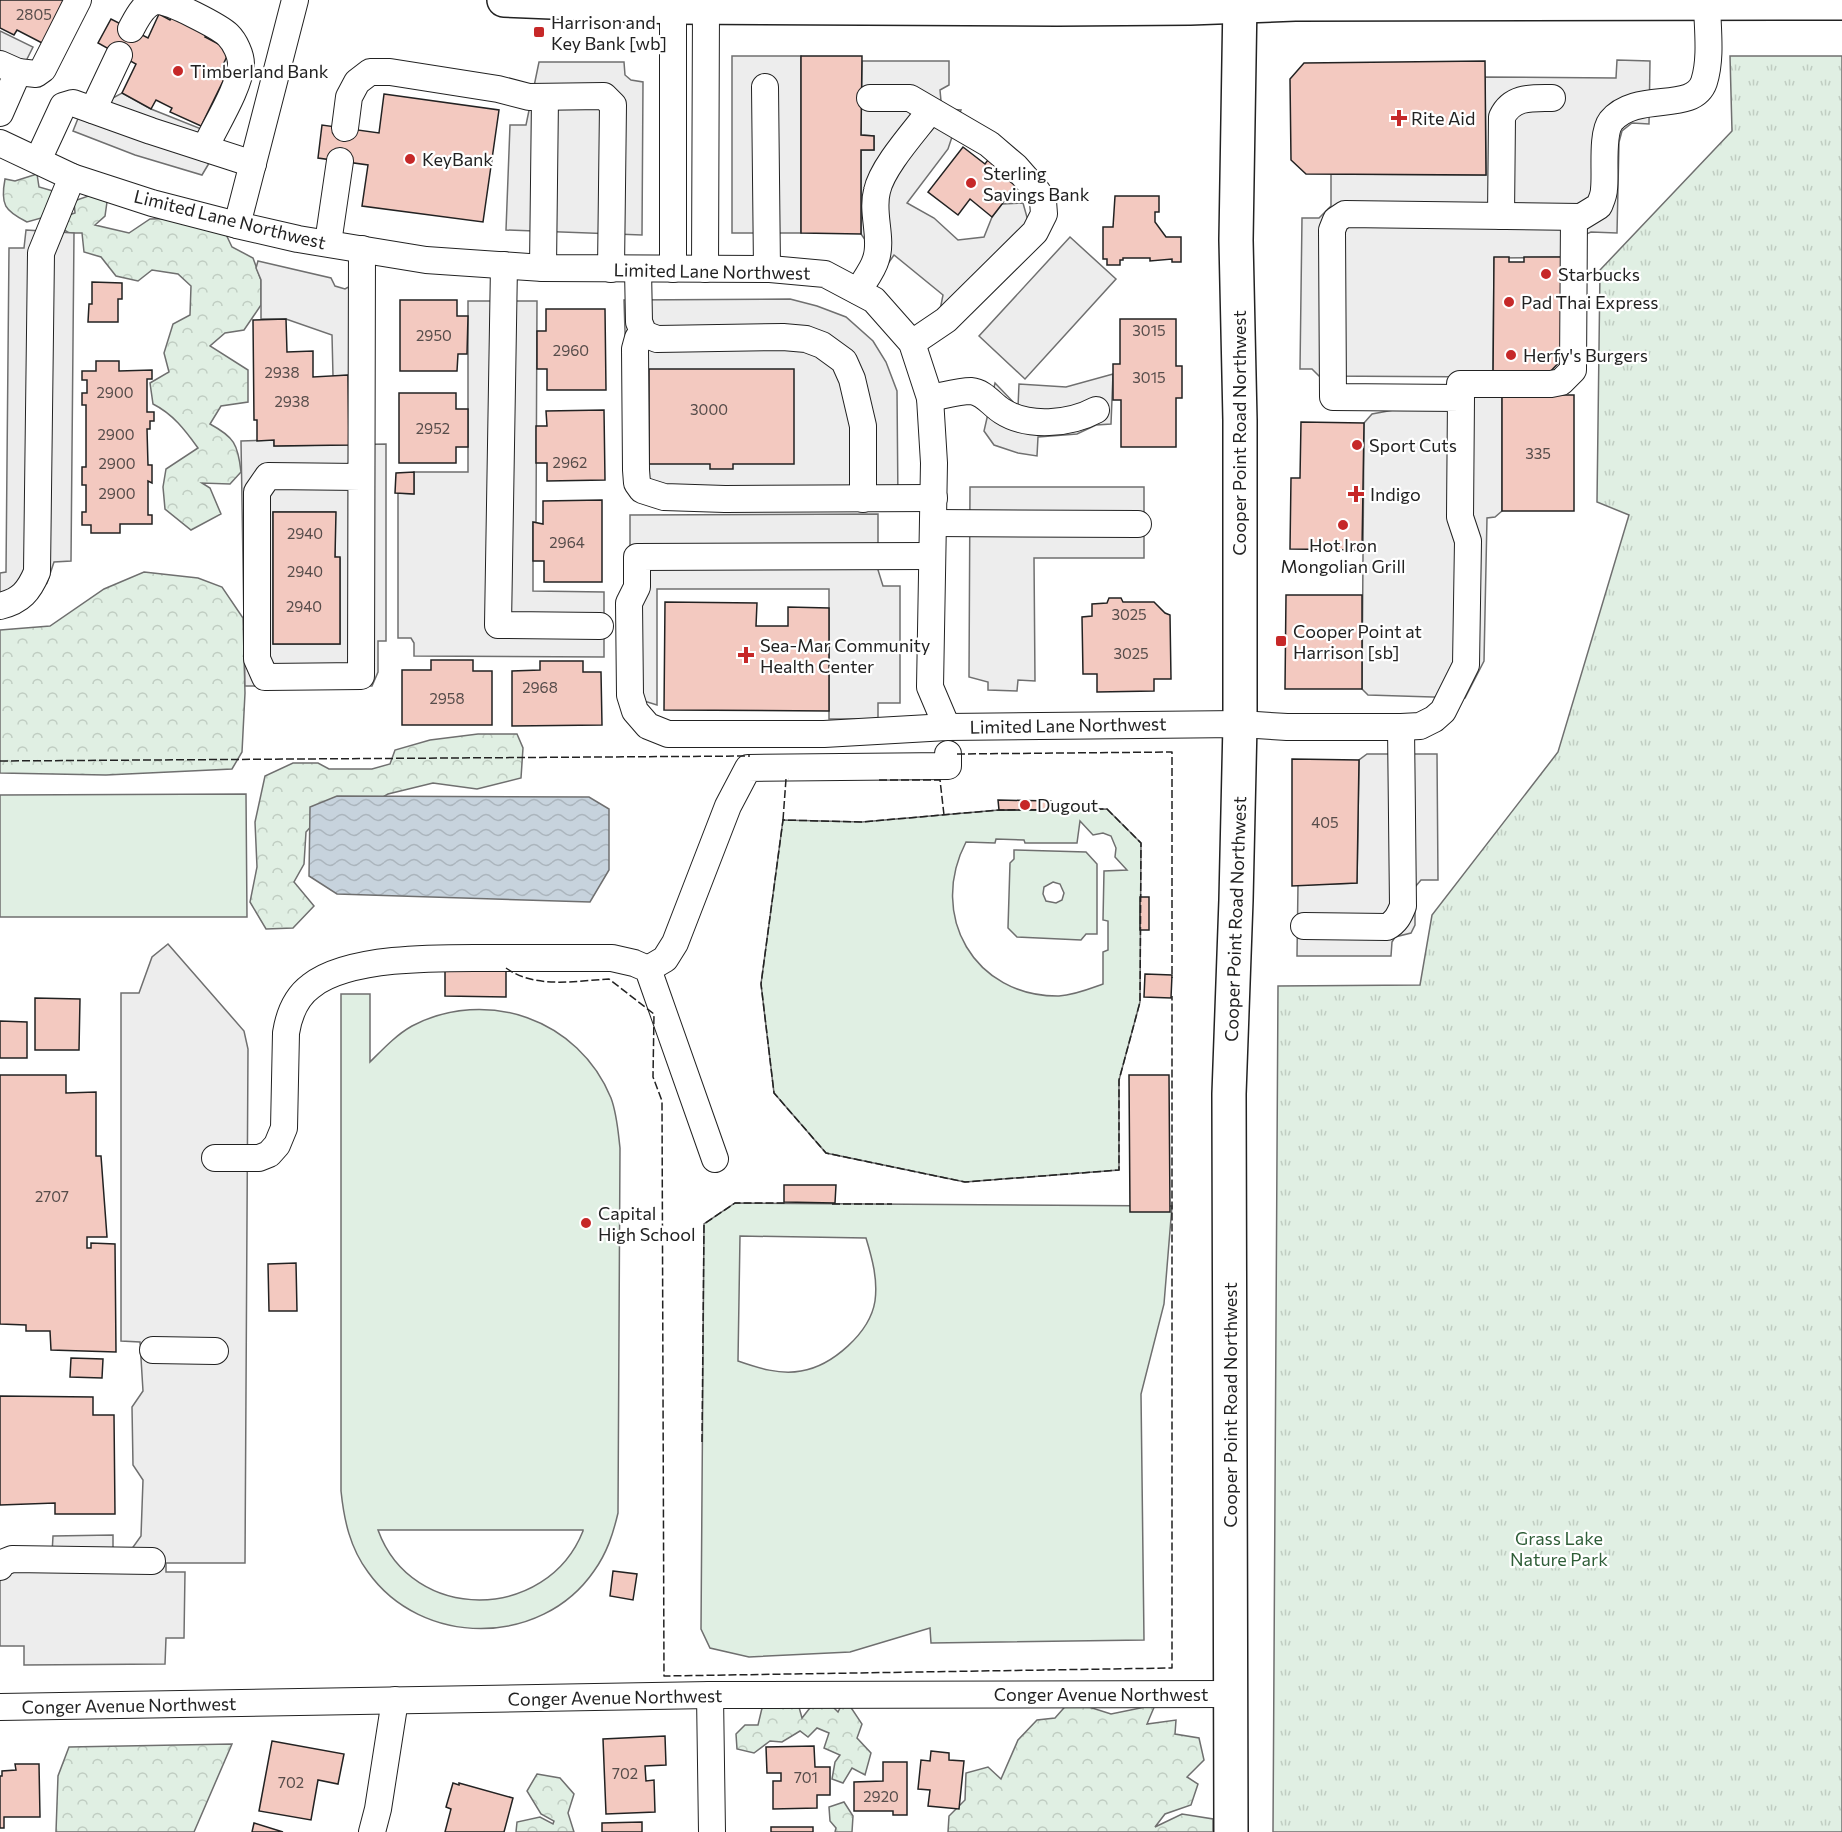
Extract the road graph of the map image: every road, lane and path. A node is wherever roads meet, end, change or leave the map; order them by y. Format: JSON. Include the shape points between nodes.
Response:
{"nodes":[{"id":1,"x":78,"y":0,"type":"edge"},
{"id":2,"x":295,"y":0,"type":"edge"},
{"id":3,"x":504,"y":0,"type":"edge"},
{"id":4,"x":804,"y":0,"type":"edge"},
{"id":5,"x":1529,"y":2,"type":"edge"},
{"id":6,"x":1707,"y":2,"type":"edge"},
{"id":7,"x":1240,"y":3,"type":"edge"},
{"id":8,"x":1842,"y":3,"type":"edge"},
{"id":9,"x":662,"y":4,"type":"edge"},
{"id":10,"x":1043,"y":4,"type":"edge"},
{"id":11,"x":706,"y":6,"type":"junction"},
{"id":12,"x":772,"y":6,"type":"junction"},
{"id":13,"x":131,"y":29,"type":"dead end"},
{"id":14,"x":119,"y":55,"type":"dead end"},
{"id":15,"x":9,"y":68,"type":"edge"},
{"id":16,"x":765,"y":87,"type":"dead end"},
{"id":17,"x":545,"y":97,"type":"junction"},
{"id":18,"x":870,"y":98,"type":"dead end"},
{"id":19,"x":1552,"y":98,"type":"dead end"},
{"id":20,"x":93,"y":110,"type":"junction"},
{"id":21,"x":930,"y":111,"type":"junction"},
{"id":22,"x":0,"y":113,"type":"edge"},
{"id":23,"x":345,"y":128,"type":"dead end"},
{"id":24,"x":0,"y":143,"type":"edge"},
{"id":25,"x":205,"y":148,"type":"junction"},
{"id":26,"x":38,"y":160,"type":"junction"},
{"id":27,"x":340,"y":161,"type":"dead end"},
{"id":28,"x":253,"y":164,"type":"junction"},
{"id":29,"x":72,"y":177,"type":"junction"},
{"id":30,"x":1501,"y":216,"type":"junction"},
{"id":31,"x":1574,"y":217,"type":"junction"},
{"id":32,"x":237,"y":225,"type":"junction"},
{"id":33,"x":328,"y":243,"type":"junction"},
{"id":34,"x":362,"y":249,"type":"junction"},
{"id":35,"x":504,"y":265,"type":"junction"},
{"id":36,"x":543,"y":268,"type":"junction"},
{"id":37,"x":611,"y":269,"type":"junction"},
{"id":38,"x":638,"y":269,"type":"junction"},
{"id":39,"x":673,"y":269,"type":"junction"},
{"id":40,"x":705,"y":269,"type":"junction"},
{"id":41,"x":767,"y":269,"type":"junction"},
{"id":42,"x":858,"y":291,"type":"junction"},
{"id":43,"x":644,"y":334,"type":"junction"},
{"id":44,"x":912,"y":343,"type":"junction"},
{"id":45,"x":1460,"y":384,"type":"dead end"},
{"id":46,"x":930,"y":398,"type":"junction"},
{"id":47,"x":1096,"y":410,"type":"dead end"},
{"id":48,"x":361,"y":477,"type":"junction"},
{"id":49,"x":863,"y":499,"type":"junction"},
{"id":50,"x":933,"y":511,"type":"junction"},
{"id":51,"x":1138,"y":524,"type":"dead end"},
{"id":52,"x":932,"y":556,"type":"junction"},
{"id":53,"x":0,"y":606,"type":"edge"},
{"id":54,"x":600,"y":626,"type":"dead end"},
{"id":55,"x":1240,"y":724,"type":"junction"},
{"id":56,"x":947,"y":727,"type":"junction"},
{"id":57,"x":1401,"y":727,"type":"junction"},
{"id":58,"x":948,"y":754,"type":"dead end"},
{"id":59,"x":1304,"y":926,"type":"dead end"},
{"id":60,"x":648,"y":969,"type":"junction"},
{"id":61,"x":215,"y":1158,"type":"dead end"},
{"id":62,"x":715,"y":1159,"type":"dead end"},
{"id":63,"x":153,"y":1350,"type":"dead end"},
{"id":64,"x":215,"y":1351,"type":"dead end"},
{"id":65,"x":152,"y":1561,"type":"dead end"},
{"id":66,"x":0,"y":1567,"type":"edge"},
{"id":67,"x":1230,"y":1694,"type":"junction"},
{"id":68,"x":710,"y":1695,"type":"junction"},
{"id":69,"x":395,"y":1700,"type":"junction"},
{"id":70,"x":0,"y":1707,"type":"edge"},
{"id":71,"x":372,"y":1832,"type":"edge"},
{"id":72,"x":712,"y":1832,"type":"edge"},
{"id":73,"x":1231,"y":1832,"type":"edge"}],
"edges":[{"from":1,"to":15,"type":"street","via":[[43,69],[36,74]]},
{"from":2,"to":28,"type":"street"},
{"from":3,"to":9,"type":"main road"},
{"from":4,"to":12,"type":"street"},
{"from":5,"to":6,"type":"main road"},
{"from":5,"to":7,"type":"main road"},
{"from":6,"to":8,"type":"main road"},
{"from":6,"to":31,"type":"street","via":[[1708,63],[1703,84],[1683,100],[1628,108],[1610,122],[1605,143],[1604,191],[1599,206]]},
{"from":7,"to":10,"type":"main road"},
{"from":7,"to":55,"type":"main road","name":"Cooper Point Road Northwest","via":[[1236,240]]},
{"from":9,"to":11,"type":"main road"},
{"from":9,"to":39,"type":"street"},
{"from":10,"to":12,"type":"main road"},
{"from":11,"to":12,"type":"main road"},
{"from":11,"to":40,"type":"street"},
{"from":13,"to":25,"type":"street","via":[[141,12],[159,1],[216,27],[237,48],[241,62],[238,80]]},
{"from":14,"to":20,"type":"street"},
{"from":15,"to":22,"type":"street"},
{"from":16,"to":41,"type":"street"},
{"from":17,"to":23,"type":"street","via":[[370,72],[357,82],[349,97]]},
{"from":17,"to":36,"type":"street"},
{"from":17,"to":37,"type":"street","via":[[604,96],[613,105]]},
{"from":18,"to":21,"type":"street","via":[[910,98]]},
{"from":19,"to":30,"type":"street","via":[[1515,102],[1502,117]]},
{"from":20,"to":25,"type":"street"},
{"from":20,"to":26,"type":"street","via":[[73,103],[63,106]]},
{"from":21,"to":42,"type":"street","via":[[885,172],[877,190],[876,261]]},
{"from":21,"to":44,"type":"street","via":[[989,144],[1016,167],[1043,201],[1044,214],[1035,232],[946,320]]},
{"from":24,"to":26,"type":"street","name":"Limited Lane Northwest"},
{"from":25,"to":28,"type":"street"},
{"from":26,"to":29,"type":"street","name":"Limited Lane Northwest"},
{"from":27,"to":33,"type":"street"},
{"from":28,"to":32,"type":"street"},
{"from":29,"to":32,"type":"street","name":"Limited Lane Northwest"},
{"from":29,"to":53,"type":"street","via":[[41,253],[37,572],[30,589]]},
{"from":30,"to":31,"type":"street"},
{"from":30,"to":57,"type":"street","name":"Limited Lane Northwest","via":[[1345,214],[1336,220],[1332,230],[1333,397],[1461,398],[1460,517],[1468,541],[1466,665],[1443,711],[1420,726]]},
{"from":31,"to":45,"type":"street","via":[[1573,370],[1561,382],[1551,384]]},
{"from":32,"to":33,"type":"street","name":"Limited Lane Northwest"},
{"from":33,"to":34,"type":"street","name":"Limited Lane Northwest"},
{"from":34,"to":35,"type":"street","name":"Limited Lane Northwest","via":[[426,260]]},
{"from":34,"to":48,"type":"street"},
{"from":35,"to":36,"type":"street","name":"Limited Lane Northwest"},
{"from":35,"to":54,"type":"street","via":[[498,625]]},
{"from":36,"to":37,"type":"street","name":"Limited Lane Northwest"},
{"from":37,"to":38,"type":"street","name":"Limited Lane Northwest"},
{"from":38,"to":39,"type":"street","name":"Limited Lane Northwest"},
{"from":38,"to":43,"type":"street","via":[[639,322]]},
{"from":39,"to":40,"type":"street","name":"Limited Lane Northwest"},
{"from":40,"to":41,"type":"street","name":"Limited Lane Northwest"},
{"from":41,"to":42,"type":"street","name":"Limited Lane Northwest","via":[[825,274]]},
{"from":42,"to":44,"type":"street","name":"Limited Lane Northwest","via":[[874,300]]},
{"from":43,"to":49,"type":"street","via":[[657,339],[806,339],[844,361],[863,426]]},
{"from":43,"to":49,"type":"street","via":[[638,338],[635,349],[636,470],[642,490],[664,497]]},
{"from":44,"to":46,"type":"street","name":"Limited Lane Northwest"},
{"from":46,"to":47,"type":"street","via":[[972,391],[1004,413],[1038,422],[1068,421]]},
{"from":46,"to":50,"type":"street","name":"Limited Lane Northwest"},
{"from":48,"to":48,"type":"street","via":[[268,476],[258,492],[258,659],[265,677],[360,676]]},
{"from":49,"to":50,"type":"street"},
{"from":50,"to":51,"type":"street"},
{"from":50,"to":52,"type":"street","name":"Limited Lane Northwest"},
{"from":52,"to":56,"type":"street","name":"Limited Lane Northwest","via":[[930,687]]},
{"from":52,"to":56,"type":"street","via":[[637,557],[637,587],[629,603],[630,695],[634,711],[648,726],[668,734],[824,734]]},
{"from":55,"to":56,"type":"street","name":"Limited Lane Northwest"},
{"from":55,"to":57,"type":"street","name":"Limited Lane Northwest"},
{"from":55,"to":67,"type":"main road","name":"Cooper Point Road Northwest","via":[[1229,1094]]},
{"from":57,"to":59,"type":"street","via":[[1399,916],[1387,927]]},
{"from":58,"to":60,"type":"street","via":[[948,766],[748,768],[728,806],[675,943],[665,959]]},
{"from":60,"to":61,"type":"street","via":[[612,958],[417,958],[332,974],[304,992],[288,1018],[284,1128],[277,1145],[259,1158]]},
{"from":60,"to":62,"type":"street"},
{"from":63,"to":64,"type":"street"},
{"from":65,"to":66,"type":"street","via":[[12,1559]]},
{"from":67,"to":68,"type":"street","name":"Conger Avenue Northwest"},
{"from":67,"to":73,"type":"main road","name":"Cooper Point Road Northwest"},
{"from":68,"to":69,"type":"street","name":"Conger Avenue Northwest"},
{"from":68,"to":72,"type":"street"},
{"from":69,"to":70,"type":"street","name":"Conger Avenue Northwest"},
{"from":69,"to":71,"type":"street"}]}
